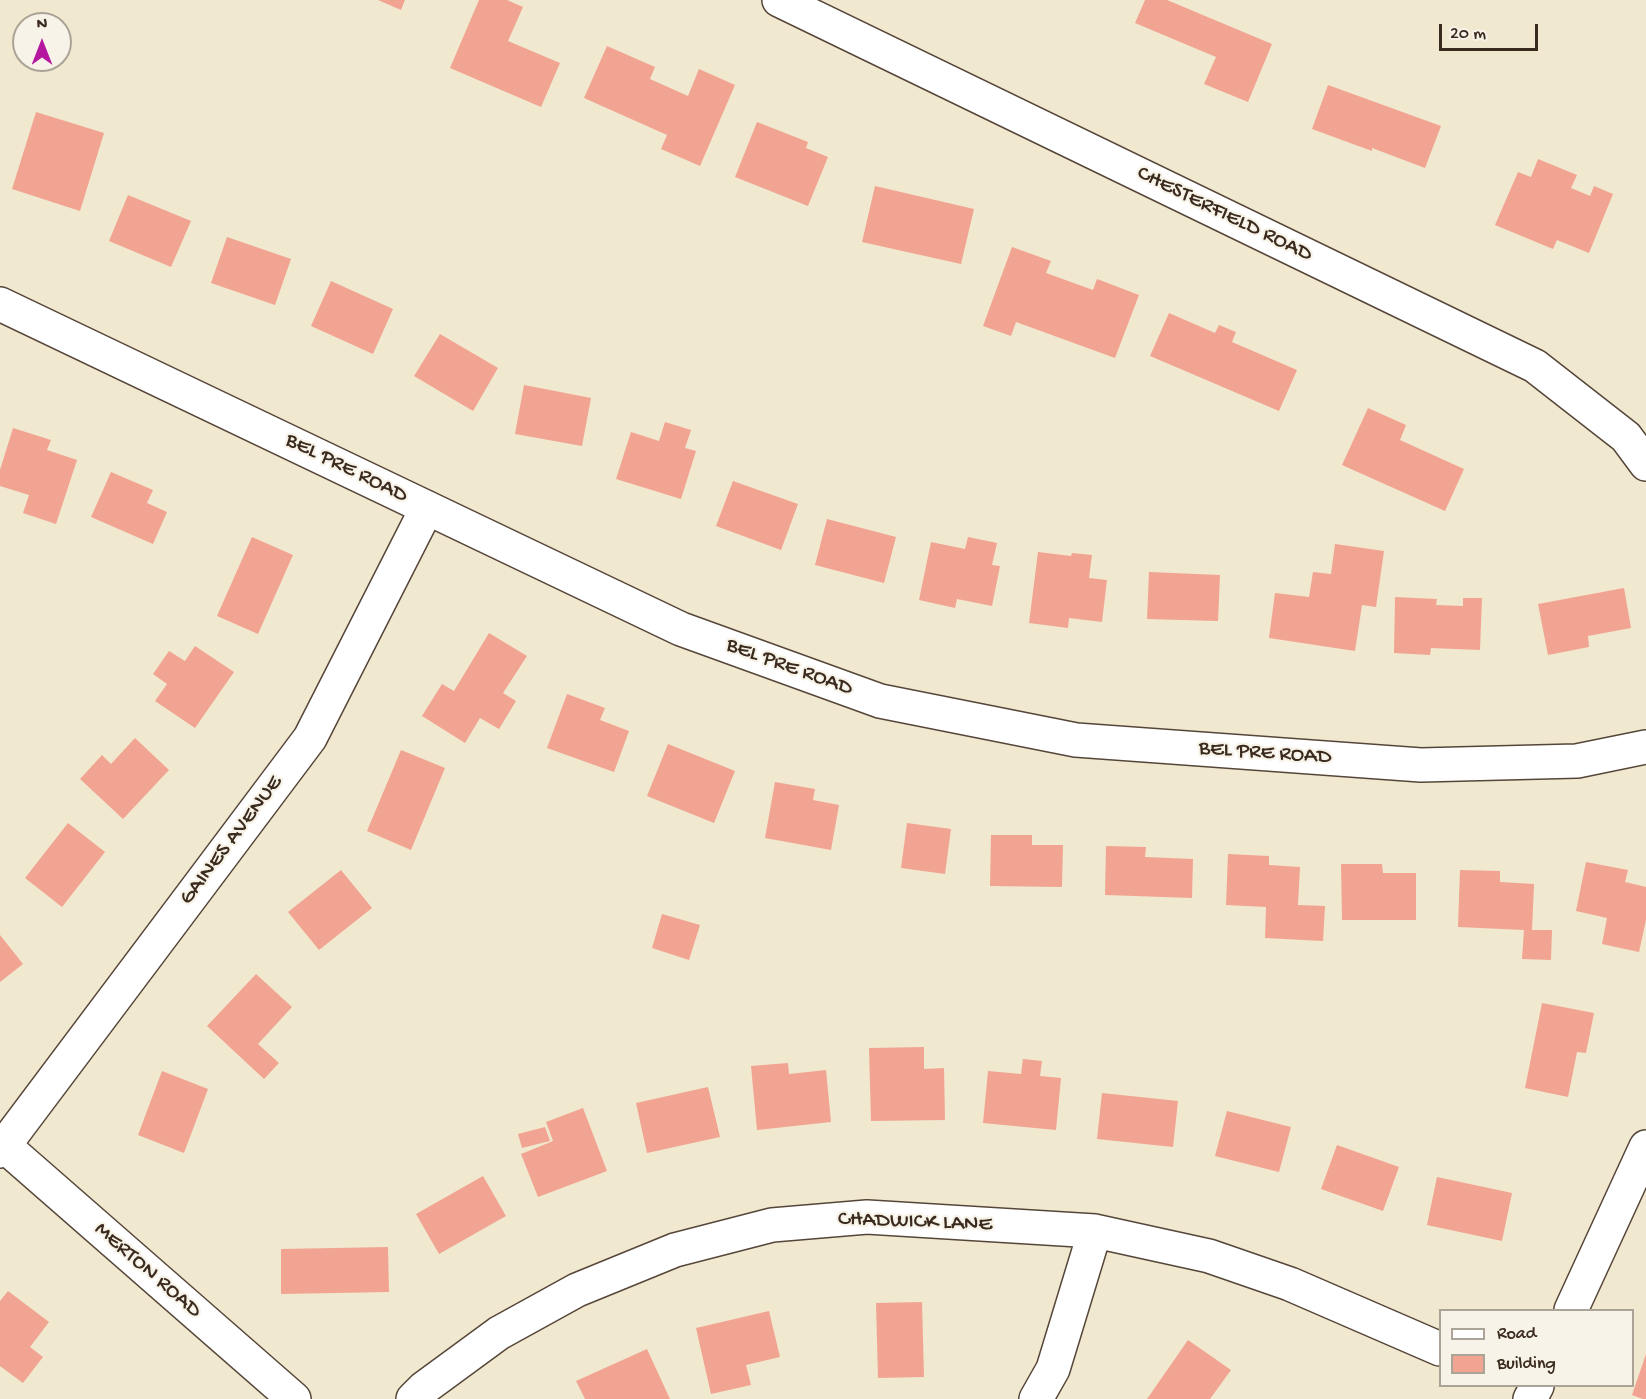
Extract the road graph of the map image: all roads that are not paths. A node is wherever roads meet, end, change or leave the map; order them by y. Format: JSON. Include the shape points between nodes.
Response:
{"nodes":[{"id":1,"x":779,"y":0,"type":"edge"},
{"id":2,"x":0,"y":304,"type":"edge"},
{"id":3,"x":1646,"y":464,"type":"edge"},
{"id":4,"x":427,"y":508,"type":"junction"},
{"id":5,"x":1646,"y":747,"type":"edge"},
{"id":6,"x":1,"y":1146,"type":"edge"},
{"id":7,"x":1646,"y":1146,"type":"edge"},
{"id":8,"x":1095,"y":1232,"type":"junction"},
{"id":9,"x":1572,"y":1309,"type":"edge"},
{"id":10,"x":1439,"y":1349,"type":"edge"},
{"id":11,"x":294,"y":1399,"type":"edge"},
{"id":12,"x":412,"y":1399,"type":"edge"},
{"id":13,"x":1036,"y":1399,"type":"edge"}],
"edges":[{"from":1,"to":3,"type":"street","name":"CHESTERFIELD ROAD","via":[[1535,366],[1626,437]]},
{"from":2,"to":4,"type":"street","name":"BEL PRE ROAD"},
{"from":4,"to":5,"type":"street","name":"BEL PRE ROAD","via":[[692,633],[880,700],[1064,738],[1421,765],[1577,761]]},
{"from":4,"to":6,"type":"street","name":"GAINES AVENUE","via":[[310,738]]},
{"from":6,"to":11,"type":"street","name":"MERTON ROAD"},
{"from":7,"to":9,"type":"street"},
{"from":8,"to":10,"type":"street","name":"CHADWICK LANE","via":[[1209,1256],[1290,1284]]},
{"from":8,"to":12,"type":"street","name":"CHADWICK LANE","via":[[867,1217],[772,1225],[675,1250],[577,1290],[499,1333]]},
{"from":8,"to":13,"type":"street","via":[[1053,1369]]}]}
